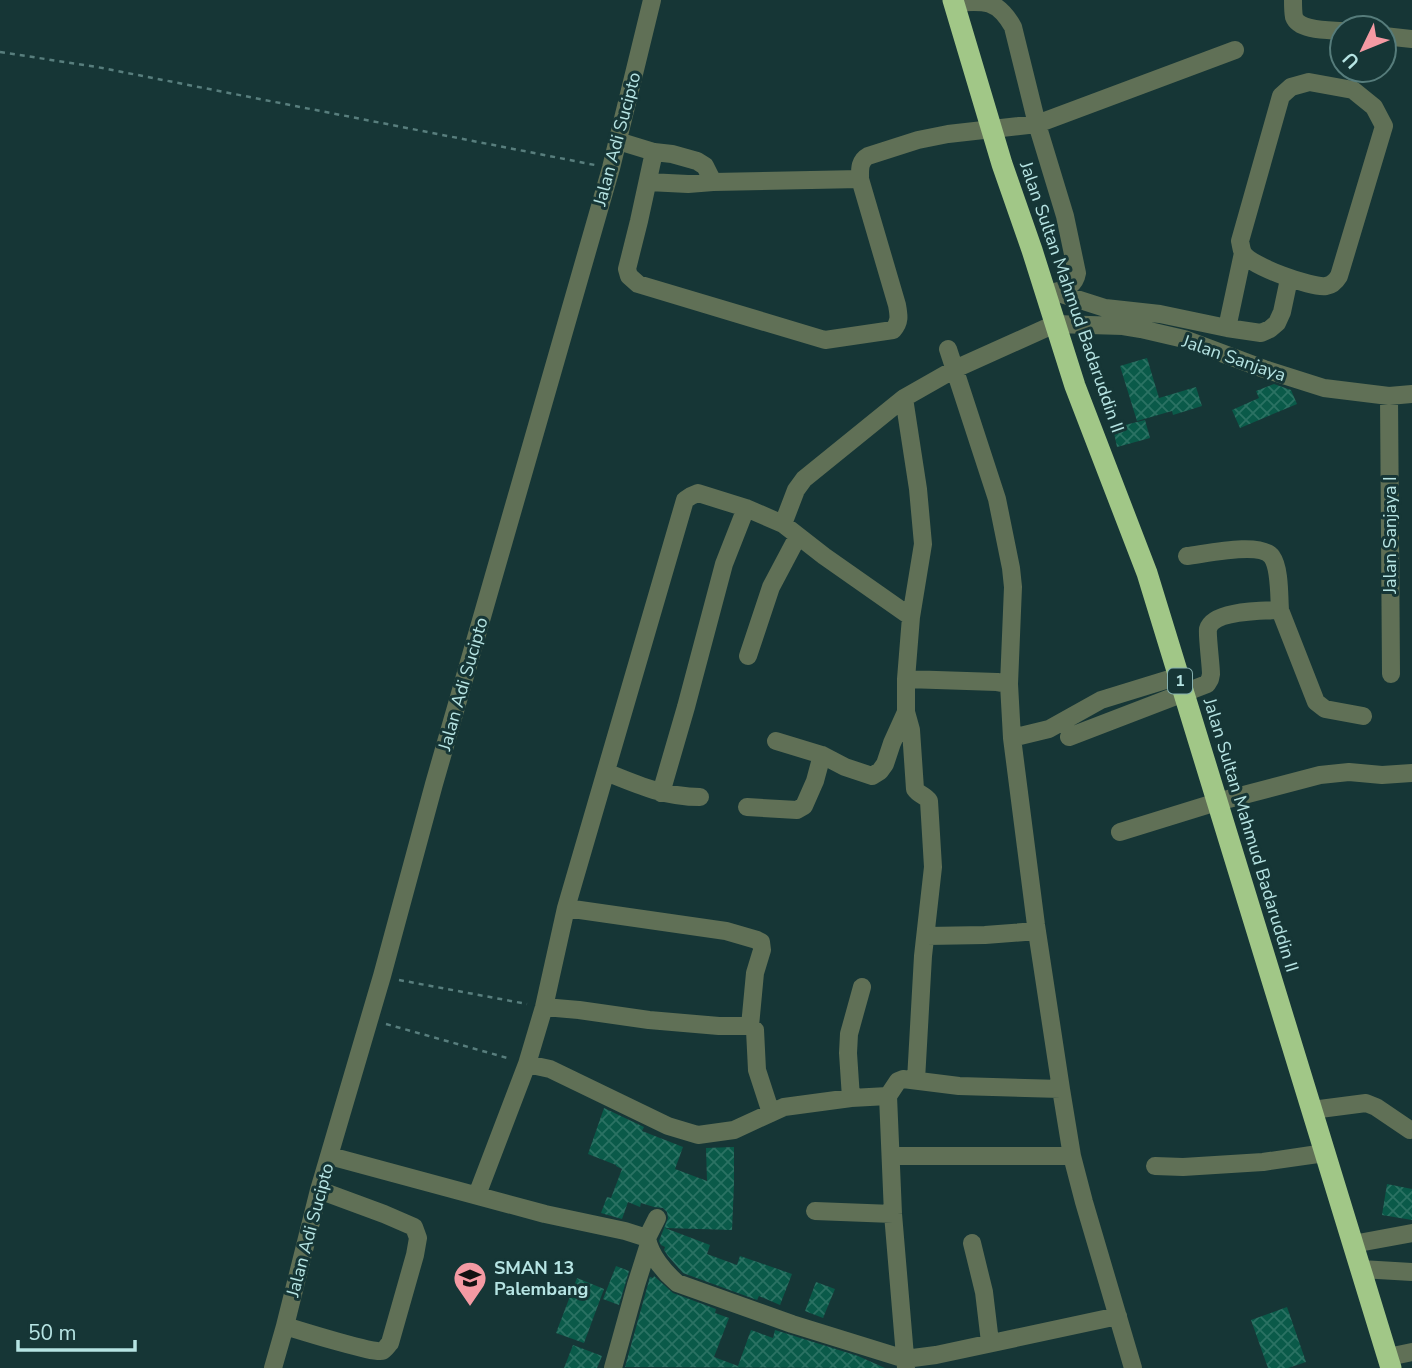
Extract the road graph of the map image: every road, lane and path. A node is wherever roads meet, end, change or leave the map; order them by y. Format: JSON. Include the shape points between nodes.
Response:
{"nodes":[{"id":1,"x":652,"y":0,"type":"edge"},
{"id":2,"x":1293,"y":0,"type":"edge"},
{"id":3,"x":954,"y":1,"type":"edge"},
{"id":4,"x":1328,"y":30,"type":"edge"},
{"id":5,"x":1235,"y":50,"type":"dead end"},
{"id":6,"x":0,"y":52,"type":"edge"},
{"id":7,"x":1037,"y":124,"type":"junction"},
{"id":8,"x":991,"y":130,"type":"junction"},
{"id":9,"x":618,"y":141,"type":"junction"},
{"id":10,"x":654,"y":152,"type":"junction"},
{"id":11,"x":611,"y":167,"type":"junction"},
{"id":12,"x":860,"y":179,"type":"junction"},
{"id":13,"x":648,"y":182,"type":"junction"},
{"id":14,"x":713,"y":182,"type":"junction"},
{"id":15,"x":1243,"y":253,"type":"junction"},
{"id":16,"x":1289,"y":279,"type":"junction"},
{"id":17,"x":1050,"y":293,"type":"junction"},
{"id":18,"x":1055,"y":324,"type":"junction"},
{"id":19,"x":1227,"y":328,"type":"junction"},
{"id":20,"x":948,"y":349,"type":"dead end"},
{"id":21,"x":955,"y":369,"type":"junction"},
{"id":22,"x":1412,"y":394,"type":"edge"},
{"id":23,"x":1389,"y":396,"type":"junction"},
{"id":24,"x":904,"y":398,"type":"junction"},
{"id":25,"x":746,"y":508,"type":"junction"},
{"id":26,"x":783,"y":524,"type":"junction"},
{"id":27,"x":798,"y":536,"type":"junction"},
{"id":28,"x":1187,"y":556,"type":"dead end"},
{"id":29,"x":1280,"y":610,"type":"junction"},
{"id":30,"x":911,"y":617,"type":"junction"},
{"id":31,"x":748,"y":656,"type":"dead end"},
{"id":32,"x":1391,"y":674,"type":"dead end"},
{"id":33,"x":906,"y":679,"type":"junction"},
{"id":34,"x":1009,"y":684,"type":"junction"},
{"id":35,"x":1181,"y":684,"type":"junction"},
{"id":36,"x":906,"y":712,"type":"junction"},
{"id":37,"x":1363,"y":716,"type":"dead end"},
{"id":38,"x":1069,"y":737,"type":"dead end"},
{"id":39,"x":1012,"y":738,"type":"junction"},
{"id":40,"x":776,"y":741,"type":"dead end"},
{"id":41,"x":822,"y":755,"type":"junction"},
{"id":42,"x":607,"y":772,"type":"junction"},
{"id":43,"x":1412,"y":773,"type":"edge"},
{"id":44,"x":661,"y":793,"type":"junction"},
{"id":45,"x":699,"y":797,"type":"dead end"},
{"id":46,"x":1217,"y":802,"type":"junction"},
{"id":47,"x":747,"y":807,"type":"dead end"},
{"id":48,"x":1120,"y":832,"type":"dead end"},
{"id":49,"x":566,"y":908,"type":"junction"},
{"id":50,"x":1037,"y":931,"type":"junction"},
{"id":51,"x":926,"y":936,"type":"junction"},
{"id":52,"x":382,"y":976,"type":"junction"},
{"id":53,"x":862,"y":987,"type":"dead end"},
{"id":54,"x":544,"y":1007,"type":"junction"},
{"id":55,"x":369,"y":1019,"type":"junction"},
{"id":56,"x":750,"y":1026,"type":"junction"},
{"id":57,"x":527,"y":1064,"type":"junction"},
{"id":58,"x":916,"y":1080,"type":"junction"},
{"id":59,"x":1061,"y":1089,"type":"junction"},
{"id":60,"x":888,"y":1096,"type":"junction"},
{"id":61,"x":851,"y":1098,"type":"junction"},
{"id":62,"x":1312,"y":1110,"type":"junction"},
{"id":63,"x":771,"y":1113,"type":"junction"},
{"id":64,"x":1410,"y":1130,"type":"edge"},
{"id":65,"x":1325,"y":1153,"type":"junction"},
{"id":66,"x":330,"y":1156,"type":"junction"},
{"id":67,"x":892,"y":1156,"type":"junction"},
{"id":68,"x":1072,"y":1156,"type":"junction"},
{"id":69,"x":1155,"y":1166,"type":"dead end"},
{"id":70,"x":319,"y":1190,"type":"junction"},
{"id":71,"x":477,"y":1195,"type":"junction"},
{"id":72,"x":815,"y":1211,"type":"dead end"},
{"id":73,"x":893,"y":1214,"type":"junction"},
{"id":74,"x":657,"y":1218,"type":"dead end"},
{"id":75,"x":1412,"y":1233,"type":"edge"},
{"id":76,"x":648,"y":1243,"type":"junction"},
{"id":77,"x":972,"y":1243,"type":"dead end"},
{"id":78,"x":1353,"y":1244,"type":"junction"},
{"id":79,"x":1361,"y":1269,"type":"junction"},
{"id":80,"x":1412,"y":1272,"type":"edge"},
{"id":81,"x":1118,"y":1316,"type":"junction"},
{"id":82,"x":285,"y":1326,"type":"junction"},
{"id":83,"x":990,"y":1342,"type":"junction"},
{"id":84,"x":1412,"y":1352,"type":"edge"},
{"id":85,"x":906,"y":1363,"type":"edge"},
{"id":86,"x":1389,"y":1363,"type":"edge"},
{"id":87,"x":273,"y":1368,"type":"edge"},
{"id":88,"x":613,"y":1368,"type":"edge"},
{"id":89,"x":1133,"y":1368,"type":"edge"}],
"edges":[{"from":1,"to":9,"type":"street","name":"Jalan Adi Sucipto"},
{"from":2,"to":4,"type":"street","via":[[1296,21],[1303,27]]},
{"from":3,"to":7,"type":"street","via":[[980,0],[1006,12]]},
{"from":3,"to":8,"type":"highway","name":"Jalan Sultan Mahmud Badaruddin II","number":"1"},
{"from":5,"to":7,"type":"street"},
{"from":6,"to":11,"type":"path"},
{"from":7,"to":8,"type":"street"},
{"from":7,"to":17,"type":"street","via":[[1077,273],[1072,284]]},
{"from":8,"to":12,"type":"street","via":[[928,138],[867,156],[861,162]]},
{"from":8,"to":17,"type":"highway","name":"Jalan Sultan Mahmud Badaruddin II","number":"1"},
{"from":9,"to":10,"type":"street"},
{"from":9,"to":11,"type":"street","name":"Jalan Adi Sucipto"},
{"from":10,"to":13,"type":"street"},
{"from":10,"to":14,"type":"street","via":[[698,161]]},
{"from":11,"to":52,"type":"street","name":"Jalan Adi Sucipto"},
{"from":12,"to":13,"type":"street","via":[[900,318],[892,330],[825,340],[638,284],[629,276],[626,269]]},
{"from":12,"to":14,"type":"street"},
{"from":13,"to":14,"type":"street"},
{"from":15,"to":16,"type":"street"},
{"from":15,"to":16,"type":"street","via":[[1240,242],[1281,96],[1309,82],[1353,90],[1374,107],[1384,126],[1339,276],[1325,287]]},
{"from":15,"to":19,"type":"street"},
{"from":16,"to":19,"type":"street","via":[[1282,312],[1270,329],[1261,333]]},
{"from":17,"to":18,"type":"highway","name":"Jalan Sultan Mahmud Badaruddin II","number":"1"},
{"from":17,"to":19,"type":"street","via":[[1105,308]]},
{"from":18,"to":21,"type":"street"},
{"from":18,"to":23,"type":"street","name":"Jalan Sanjaya","via":[[1141,329],[1184,339],[1324,388]]},
{"from":18,"to":35,"type":"highway","name":"Jalan Sultan Mahmud Badaruddin II","number":"1","via":[[1147,573]]},
{"from":20,"to":21,"type":"street"},
{"from":21,"to":24,"type":"street"},
{"from":21,"to":34,"type":"street","via":[[998,499],[1012,568]]},
{"from":22,"to":23,"type":"street","name":"Jalan Sanjaya"},
{"from":23,"to":32,"type":"street","name":"Jalan Sanjaya I"},
{"from":24,"to":26,"type":"street","via":[[804,479]]},
{"from":24,"to":30,"type":"street","via":[[923,544]]},
{"from":25,"to":26,"type":"street"},
{"from":25,"to":42,"type":"street","via":[[698,493],[685,500]]},
{"from":25,"to":44,"type":"street","via":[[724,564]]},
{"from":26,"to":27,"type":"street"},
{"from":27,"to":30,"type":"street"},
{"from":27,"to":31,"type":"street","via":[[771,587]]},
{"from":28,"to":29,"type":"street","via":[[1255,548],[1266,551],[1276,566]]},
{"from":29,"to":35,"type":"street","via":[[1242,612],[1213,622],[1208,629],[1210,679],[1207,684]]},
{"from":29,"to":37,"type":"street","via":[[1316,702],[1325,709]]},
{"from":30,"to":33,"type":"street"},
{"from":33,"to":34,"type":"street"},
{"from":33,"to":36,"type":"street"},
{"from":34,"to":39,"type":"street"},
{"from":35,"to":38,"type":"street","via":[[1156,705]]},
{"from":35,"to":39,"type":"street","via":[[1101,700],[1049,729]]},
{"from":35,"to":46,"type":"highway","name":"Jalan Sultan Mahmud Badaruddin II","number":"1"},
{"from":36,"to":41,"type":"street","via":[[885,764],[875,775]]},
{"from":36,"to":51,"type":"street","via":[[915,789],[930,806],[933,866]]},
{"from":39,"to":50,"type":"street"},
{"from":40,"to":41,"type":"street"},
{"from":41,"to":47,"type":"street","via":[[804,806],[797,810]]},
{"from":42,"to":44,"type":"street"},
{"from":42,"to":49,"type":"street"},
{"from":43,"to":46,"type":"street","via":[[1320,775]]},
{"from":44,"to":45,"type":"street"},
{"from":46,"to":48,"type":"street"},
{"from":46,"to":62,"type":"highway","name":"Jalan Sultan Mahmud Badaruddin II","number":"1"},
{"from":49,"to":54,"type":"street"},
{"from":49,"to":56,"type":"street","via":[[726,931],[761,942]]},
{"from":50,"to":51,"type":"street"},
{"from":50,"to":59,"type":"street"},
{"from":51,"to":58,"type":"street"},
{"from":52,"to":54,"type":"path"},
{"from":52,"to":55,"type":"street","name":"Jalan Adi Sucipto"},
{"from":53,"to":61,"type":"street","via":[[849,1034]]},
{"from":54,"to":56,"type":"street"},
{"from":54,"to":57,"type":"street"},
{"from":55,"to":57,"type":"path"},
{"from":55,"to":66,"type":"street","name":"Jalan Adi Sucipto"},
{"from":56,"to":63,"type":"street","via":[[755,1030],[757,1070]]},
{"from":57,"to":63,"type":"street","via":[[550,1069],[668,1126],[698,1135],[734,1130]]},
{"from":57,"to":71,"type":"street"},
{"from":58,"to":59,"type":"street"},
{"from":58,"to":60,"type":"street","via":[[898,1081]]},
{"from":59,"to":68,"type":"street"},
{"from":60,"to":61,"type":"street"},
{"from":60,"to":67,"type":"street"},
{"from":61,"to":63,"type":"street"},
{"from":62,"to":64,"type":"street","via":[[1366,1103]]},
{"from":62,"to":65,"type":"highway","name":"Jalan Sultan Mahmud Badaruddin II","number":"1"},
{"from":65,"to":69,"type":"street","via":[[1263,1162]]},
{"from":65,"to":78,"type":"highway","name":"Jalan Sultan Mahmud Badaruddin II","number":"1"},
{"from":66,"to":70,"type":"street","name":"Jalan Adi Sucipto"},
{"from":66,"to":71,"type":"street"},
{"from":67,"to":68,"type":"street"},
{"from":67,"to":73,"type":"street"},
{"from":68,"to":81,"type":"street"},
{"from":70,"to":82,"type":"street","name":"Jalan Adi Sucipto"},
{"from":70,"to":82,"type":"street","via":[[414,1227],[418,1238],[415,1255],[390,1343],[382,1352]]},
{"from":71,"to":76,"type":"street","via":[[625,1231]]},
{"from":72,"to":73,"type":"street"},
{"from":73,"to":85,"type":"street"},
{"from":74,"to":76,"type":"street"},
{"from":75,"to":78,"type":"street"},
{"from":76,"to":85,"type":"street","via":[[677,1283]]},
{"from":76,"to":88,"type":"street"},
{"from":77,"to":83,"type":"street"},
{"from":78,"to":79,"type":"highway","name":"Jalan Sultan Mahmud Badaruddin II","number":"1"},
{"from":79,"to":80,"type":"street"},
{"from":79,"to":86,"type":"highway","name":"Jalan Sultan Mahmud Badaruddin II","number":"1"},
{"from":81,"to":83,"type":"street"},
{"from":81,"to":89,"type":"street"},
{"from":82,"to":87,"type":"street","name":"Jalan Adi Sucipto"},
{"from":83,"to":85,"type":"street"},
{"from":84,"to":86,"type":"street"}]}
